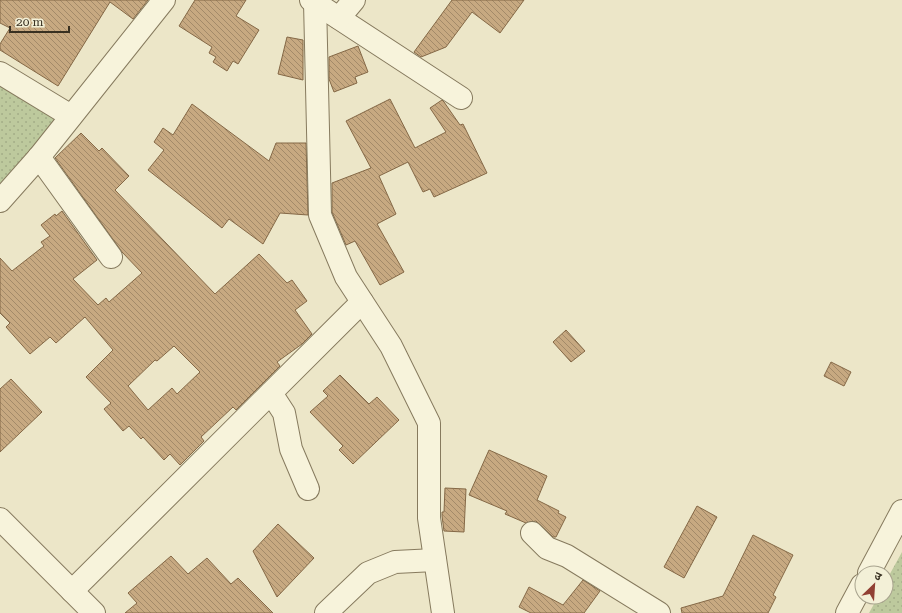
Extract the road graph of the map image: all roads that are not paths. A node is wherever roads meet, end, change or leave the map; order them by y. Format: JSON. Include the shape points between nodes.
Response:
{"nodes":[{"id":1,"x":164,"y":0,"type":"edge"},
{"id":2,"x":354,"y":0,"type":"edge"},
{"id":3,"x":313,"y":1,"type":"edge"},
{"id":4,"x":339,"y":18,"type":"junction"},
{"id":5,"x":0,"y":73,"type":"edge"},
{"id":6,"x":461,"y":98,"type":"dead end"},
{"id":7,"x":71,"y":116,"type":"junction"},
{"id":8,"x":39,"y":157,"type":"junction"},
{"id":9,"x":0,"y":201,"type":"edge"},
{"id":10,"x":111,"y":257,"type":"dead end"},
{"id":11,"x":362,"y":302,"type":"junction"},
{"id":12,"x":271,"y":393,"type":"junction"},
{"id":13,"x":308,"y":489,"type":"dead end"},
{"id":14,"x":902,"y":511,"type":"edge"},
{"id":15,"x":0,"y":519,"type":"edge"},
{"id":16,"x":532,"y":533,"type":"dead end"},
{"id":17,"x":435,"y":560,"type":"junction"},
{"id":18,"x":872,"y":565,"type":"edge"},
{"id":19,"x":72,"y":591,"type":"junction"},
{"id":20,"x":854,"y":600,"type":"edge"},
{"id":21,"x":94,"y":613,"type":"edge"},
{"id":22,"x":326,"y":613,"type":"edge"},
{"id":23,"x":443,"y":613,"type":"edge"},
{"id":24,"x":659,"y":613,"type":"edge"},
{"id":25,"x":847,"y":613,"type":"edge"}],
"edges":[{"from":1,"to":7,"type":"street"},
{"from":2,"to":4,"type":"street"},
{"from":3,"to":4,"type":"street"},
{"from":3,"to":11,"type":"street","via":[[320,215],[346,277]]},
{"from":4,"to":6,"type":"street"},
{"from":5,"to":7,"type":"street"},
{"from":7,"to":8,"type":"street"},
{"from":8,"to":9,"type":"street"},
{"from":8,"to":10,"type":"street"},
{"from":11,"to":12,"type":"street"},
{"from":11,"to":17,"type":"street","via":[[391,346],[429,423],[429,518]]},
{"from":12,"to":13,"type":"street","via":[[284,413],[291,449]]},
{"from":12,"to":19,"type":"street"},
{"from":14,"to":18,"type":"street"},
{"from":15,"to":19,"type":"street"},
{"from":16,"to":24,"type":"street","via":[[546,548],[567,556]]},
{"from":17,"to":22,"type":"street","via":[[395,562],[368,573]]},
{"from":17,"to":23,"type":"street"},
{"from":19,"to":21,"type":"street"},
{"from":20,"to":25,"type":"street"}]}
